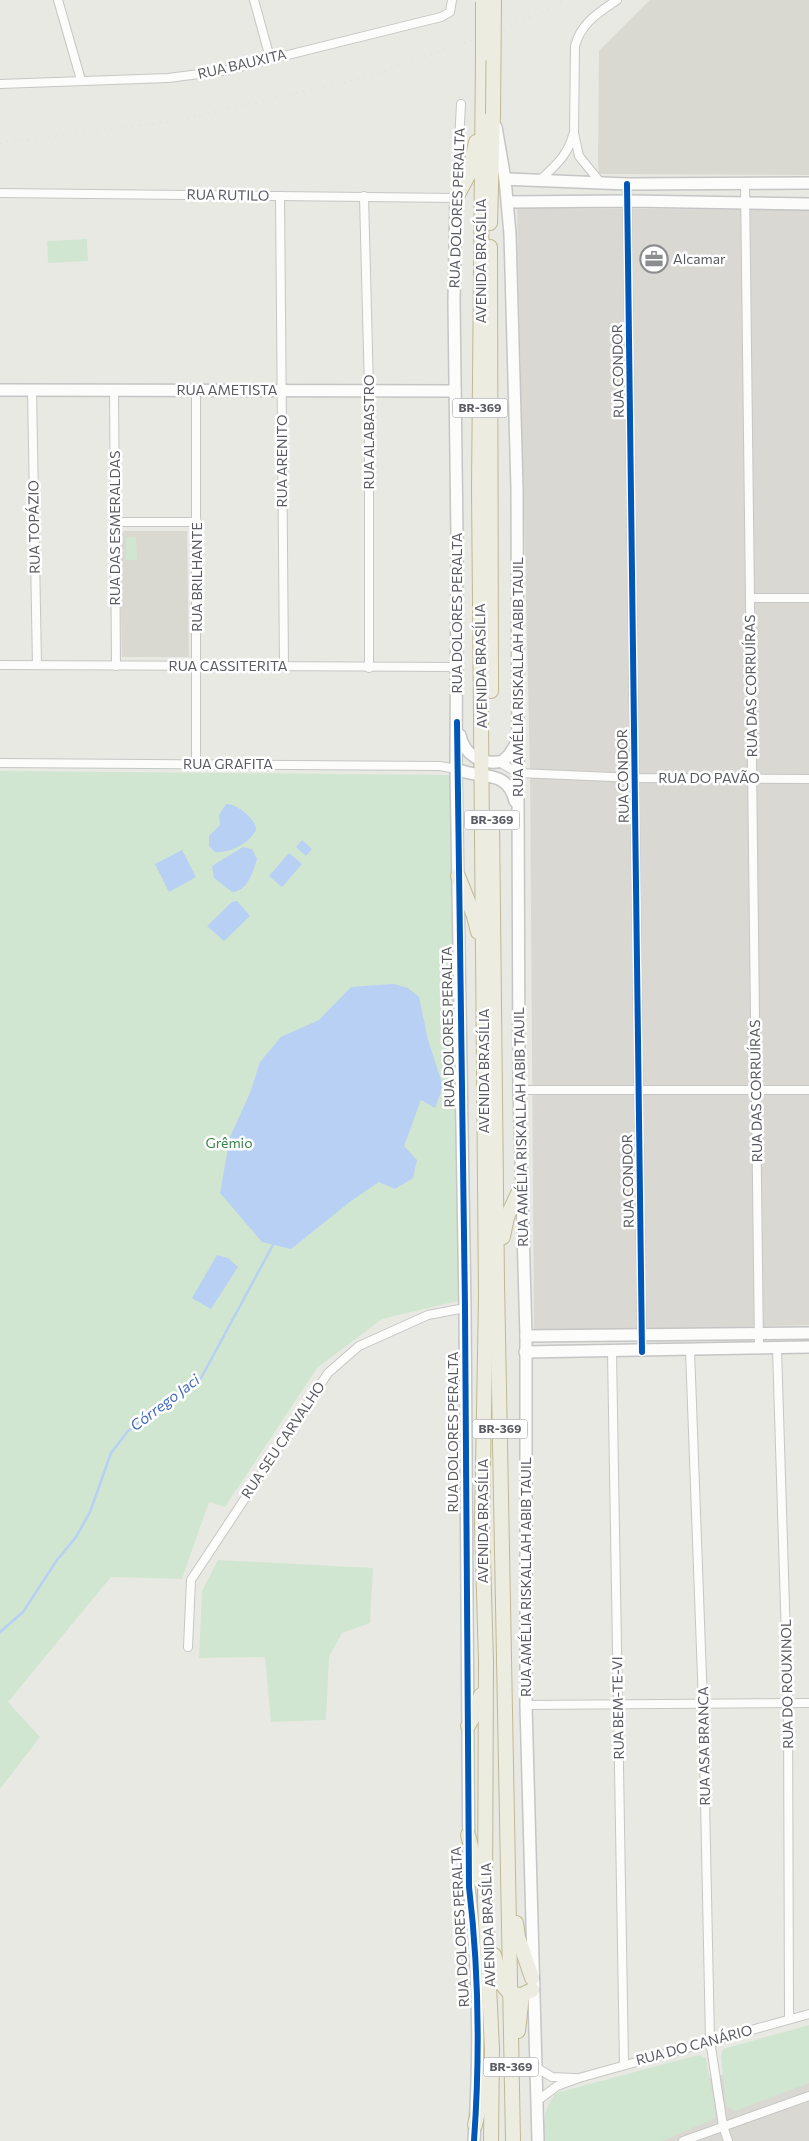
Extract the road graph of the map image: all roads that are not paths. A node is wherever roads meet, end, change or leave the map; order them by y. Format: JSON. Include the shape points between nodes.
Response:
{"nodes":[{"id":1,"x":58,"y":0,"type":"edge"},
{"id":2,"x":254,"y":0,"type":"edge"},
{"id":3,"x":452,"y":0,"type":"edge"},
{"id":4,"x":617,"y":0,"type":"edge"},
{"id":5,"x":487,"y":1,"type":"edge"},
{"id":6,"x":270,"y":58,"type":"junction"},
{"id":7,"x":81,"y":80,"type":"junction"},
{"id":8,"x":0,"y":84,"type":"edge"},
{"id":9,"x":461,"y":104,"type":"dead end"},
{"id":10,"x":487,"y":114,"type":"junction"},
{"id":11,"x":574,"y":133,"type":"junction"},
{"id":12,"x":505,"y":179,"type":"junction"},
{"id":13,"x":540,"y":180,"type":"junction"},
{"id":14,"x":600,"y":182,"type":"junction"},
{"id":15,"x":745,"y":183,"type":"junction"},
{"id":16,"x":809,"y":183,"type":"edge"},
{"id":17,"x":627,"y":184,"type":"junction"},
{"id":18,"x":0,"y":193,"type":"edge"},
{"id":19,"x":280,"y":196,"type":"junction"},
{"id":20,"x":364,"y":196,"type":"junction"},
{"id":21,"x":456,"y":198,"type":"junction"},
{"id":22,"x":628,"y":200,"type":"junction"},
{"id":23,"x":508,"y":202,"type":"junction"},
{"id":24,"x":746,"y":203,"type":"junction"},
{"id":25,"x":809,"y":204,"type":"edge"},
{"id":26,"x":0,"y":390,"type":"edge"},
{"id":27,"x":32,"y":390,"type":"junction"},
{"id":28,"x":114,"y":390,"type":"junction"},
{"id":29,"x":196,"y":390,"type":"junction"},
{"id":30,"x":282,"y":390,"type":"junction"},
{"id":31,"x":369,"y":390,"type":"junction"},
{"id":32,"x":455,"y":392,"type":"junction"},
{"id":33,"x":115,"y":522,"type":"junction"},
{"id":34,"x":197,"y":522,"type":"junction"},
{"id":35,"x":750,"y":598,"type":"junction"},
{"id":36,"x":809,"y":598,"type":"edge"},
{"id":37,"x":0,"y":665,"type":"edge"},
{"id":38,"x":37,"y":665,"type":"junction"},
{"id":39,"x":116,"y":666,"type":"junction"},
{"id":40,"x":284,"y":666,"type":"junction"},
{"id":41,"x":197,"y":667,"type":"junction"},
{"id":42,"x":369,"y":668,"type":"junction"},
{"id":43,"x":457,"y":668,"type":"junction"},
{"id":44,"x":457,"y":722,"type":"junction"},
{"id":45,"x":516,"y":742,"type":"junction"},
{"id":46,"x":491,"y":761,"type":"junction"},
{"id":47,"x":0,"y":762,"type":"edge"},
{"id":48,"x":196,"y":764,"type":"junction"},
{"id":49,"x":456,"y":769,"type":"junction"},
{"id":50,"x":518,"y":773,"type":"junction"},
{"id":51,"x":483,"y":776,"type":"junction"},
{"id":52,"x":636,"y":778,"type":"junction"},
{"id":53,"x":752,"y":778,"type":"junction"},
{"id":54,"x":809,"y":778,"type":"edge"},
{"id":55,"x":458,"y":799,"type":"junction"},
{"id":56,"x":518,"y":815,"type":"junction"},
{"id":57,"x":458,"y":876,"type":"junction"},
{"id":58,"x":484,"y":976,"type":"junction"},
{"id":59,"x":519,"y":1090,"type":"junction"},
{"id":60,"x":809,"y":1090,"type":"edge"},
{"id":61,"x":756,"y":1091,"type":"junction"},
{"id":62,"x":640,"y":1092,"type":"junction"},
{"id":63,"x":521,"y":1187,"type":"junction"},
{"id":64,"x":497,"y":1282,"type":"junction"},
{"id":65,"x":465,"y":1308,"type":"junction"},
{"id":66,"x":793,"y":1333,"type":"junction"},
{"id":67,"x":809,"y":1333,"type":"edge"},
{"id":68,"x":759,"y":1334,"type":"junction"},
{"id":69,"x":642,"y":1335,"type":"junction"},
{"id":70,"x":526,"y":1336,"type":"junction"},
{"id":71,"x":809,"y":1347,"type":"edge"},
{"id":72,"x":777,"y":1348,"type":"junction"},
{"id":73,"x":794,"y":1348,"type":"junction"},
{"id":74,"x":759,"y":1349,"type":"junction"},
{"id":75,"x":690,"y":1350,"type":"junction"},
{"id":76,"x":526,"y":1352,"type":"junction"},
{"id":77,"x":612,"y":1352,"type":"junction"},
{"id":78,"x":642,"y":1352,"type":"junction"},
{"id":79,"x":188,"y":1647,"type":"dead end"},
{"id":80,"x":486,"y":1662,"type":"junction"},
{"id":81,"x":809,"y":1703,"type":"edge"},
{"id":82,"x":618,"y":1704,"type":"junction"},
{"id":83,"x":703,"y":1704,"type":"junction"},
{"id":84,"x":788,"y":1704,"type":"junction"},
{"id":85,"x":526,"y":1705,"type":"junction"},
{"id":86,"x":468,"y":1726,"type":"junction"},
{"id":87,"x":468,"y":1835,"type":"junction"},
{"id":88,"x":507,"y":1849,"type":"junction"},
{"id":89,"x":485,"y":1902,"type":"junction"},
{"id":90,"x":488,"y":1930,"type":"junction"},
{"id":91,"x":524,"y":1989,"type":"junction"},
{"id":92,"x":809,"y":2014,"type":"edge"},
{"id":93,"x":789,"y":2019,"type":"junction"},
{"id":94,"x":710,"y":2040,"type":"junction"},
{"id":95,"x":492,"y":2049,"type":"junction"},
{"id":96,"x":624,"y":2064,"type":"junction"},
{"id":97,"x":537,"y":2068,"type":"junction"},
{"id":98,"x":579,"y":2078,"type":"junction"},
{"id":99,"x":809,"y":2096,"type":"edge"},
{"id":100,"x":537,"y":2101,"type":"junction"},
{"id":101,"x":475,"y":2125,"type":"junction"},
{"id":102,"x":723,"y":2126,"type":"junction"},
{"id":103,"x":474,"y":2141,"type":"edge"},
{"id":104,"x":491,"y":2141,"type":"edge"},
{"id":105,"x":512,"y":2141,"type":"edge"},
{"id":106,"x":538,"y":2141,"type":"edge"},
{"id":107,"x":683,"y":2141,"type":"edge"},
{"id":108,"x":728,"y":2141,"type":"edge"}],
"edges":[{"from":1,"to":7,"type":"street"},
{"from":2,"to":6,"type":"street"},
{"from":3,"to":6,"type":"street","name":"RUA BAUXITA","via":[[448,14]]},
{"from":4,"to":11,"type":"street","via":[[591,18],[577,38]]},
{"from":5,"to":10,"type":"highway","name":"AVENIDA BRASÍLIA","number":"BR-369","bridge":true},
{"from":5,"to":10,"type":"highway","name":"AVENIDA BRASÍLIA","number":"BR-369","bridge":true,"via":[[483,54]]},
{"from":6,"to":7,"type":"street","name":"RUA BAUXITA","via":[[223,71],[168,78]]},
{"from":7,"to":8,"type":"street","name":"RUA BAUXITA"},
{"from":9,"to":21,"type":"street","name":"RUA DOLORES PERALTA"},
{"from":10,"to":12,"type":"main road","name":"RUA AMÉLIA RISKALLAH ABIB TAUIL"},
{"from":10,"to":21,"type":"highway","via":[[469,174]]},
{"from":10,"to":46,"type":"highway","name":"AVENIDA BRASÍLIA","number":"BR-369"},
{"from":11,"to":13,"type":"street","via":[[565,154]]},
{"from":11,"to":14,"type":"street","via":[[579,156]]},
{"from":12,"to":13,"type":"main road"},
{"from":12,"to":23,"type":"main road","name":"RUA AMÉLIA RISKALLAH ABIB TAUIL"},
{"from":13,"to":14,"type":"main road"},
{"from":14,"to":17,"type":"main road"},
{"from":15,"to":16,"type":"main road"},
{"from":15,"to":17,"type":"main road"},
{"from":15,"to":24,"type":"street","name":"RUA DAS CORRUÍRAS"},
{"from":17,"to":22,"type":"street","name":"RUA CONDOR"},
{"from":18,"to":19,"type":"street","name":"RUA RUTILO"},
{"from":19,"to":20,"type":"street","name":"RUA RUTILO"},
{"from":19,"to":30,"type":"street","name":"RUA ARENITO"},
{"from":20,"to":21,"type":"street","name":"RUA RUTILO"},
{"from":20,"to":31,"type":"street","name":"RUA ALABASTRO"},
{"from":21,"to":32,"type":"main road","name":"RUA DOLORES PERALTA"},
{"from":22,"to":23,"type":"main road"},
{"from":22,"to":24,"type":"main road"},
{"from":22,"to":52,"type":"street","name":"RUA CONDOR"},
{"from":23,"to":45,"type":"main road","name":"RUA AMÉLIA RISKALLAH ABIB TAUIL","via":[[517,488]]},
{"from":24,"to":25,"type":"main road"},
{"from":24,"to":35,"type":"street","name":"RUA DAS CORRUÍRAS"},
{"from":26,"to":27,"type":"main road","name":"RUA AMETISTA"},
{"from":27,"to":28,"type":"main road","name":"RUA AMETISTA"},
{"from":27,"to":38,"type":"street","name":"RUA TOPÁZIO"},
{"from":28,"to":29,"type":"main road","name":"RUA AMETISTA"},
{"from":28,"to":33,"type":"street","name":"RUA DAS ESMERALDAS"},
{"from":29,"to":30,"type":"main road","name":"RUA AMETISTA"},
{"from":29,"to":34,"type":"street","name":"RUA BRILHANTE"},
{"from":30,"to":31,"type":"main road","name":"RUA AMETISTA"},
{"from":30,"to":40,"type":"street","name":"RUA ARENITO"},
{"from":31,"to":32,"type":"main road","name":"RUA AMETISTA"},
{"from":31,"to":42,"type":"street","name":"RUA ALABASTRO"},
{"from":32,"to":43,"type":"main road","name":"RUA DOLORES PERALTA"},
{"from":33,"to":34,"type":"street"},
{"from":33,"to":39,"type":"street","name":"RUA DAS ESMERALDAS"},
{"from":34,"to":41,"type":"street","name":"RUA BRILHANTE"},
{"from":35,"to":36,"type":"street"},
{"from":35,"to":53,"type":"street","name":"RUA DAS CORRUÍRAS"},
{"from":37,"to":38,"type":"street","name":"RUA CASSITERITA"},
{"from":38,"to":39,"type":"street","name":"RUA CASSITERITA"},
{"from":39,"to":41,"type":"street","name":"RUA CASSITERITA"},
{"from":40,"to":41,"type":"street","name":"RUA CASSITERITA"},
{"from":40,"to":42,"type":"street","name":"RUA CASSITERITA"},
{"from":41,"to":48,"type":"street","name":"RUA BRILHANTE"},
{"from":42,"to":43,"type":"street","name":"RUA CASSITERITA"},
{"from":43,"to":44,"type":"main road","name":"RUA DOLORES PERALTA"},
{"from":44,"to":46,"type":"main road","via":[[467,752]]},
{"from":44,"to":49,"type":"main road","name":"RUA DOLORES PERALTA"},
{"from":45,"to":46,"type":"main road","via":[[506,759]]},
{"from":45,"to":50,"type":"main road","name":"RUA AMÉLIA RISKALLAH ABIB TAUIL"},
{"from":46,"to":50,"type":"street","name":"RUA DO PAVÃO"},
{"from":46,"to":51,"type":"highway","name":"AVENIDA BRASÍLIA","number":"BR-369"},
{"from":47,"to":48,"type":"street","name":"RUA GRAFITA"},
{"from":48,"to":49,"type":"street","name":"RUA GRAFITA","via":[[440,766]]},
{"from":49,"to":51,"type":"main road"},
{"from":49,"to":55,"type":"main road","name":"RUA DOLORES PERALTA"},
{"from":50,"to":52,"type":"street","name":"RUA DO PAVÃO"},
{"from":50,"to":56,"type":"main road","name":"RUA AMÉLIA RISKALLAH ABIB TAUIL"},
{"from":51,"to":55,"type":"main road","via":[[465,782]]},
{"from":51,"to":56,"type":"main road","via":[[499,778],[510,787]]},
{"from":51,"to":58,"type":"highway","name":"AVENIDA BRASÍLIA","number":"BR-369"},
{"from":51,"to":64,"type":"highway","name":"AVENIDA BRASÍLIA","number":"BR-369"},
{"from":52,"to":53,"type":"street","name":"RUA DO PAVÃO"},
{"from":52,"to":62,"type":"street","name":"RUA CONDOR"},
{"from":53,"to":54,"type":"street","name":"RUA DO PAVÃO"},
{"from":53,"to":61,"type":"street","name":"RUA DAS CORRUÍRAS"},
{"from":55,"to":57,"type":"main road","name":"RUA DOLORES PERALTA"},
{"from":56,"to":59,"type":"main road","name":"RUA AMÉLIA RISKALLAH ABIB TAUIL"},
{"from":57,"to":58,"type":"highway","via":[[474,916]]},
{"from":57,"to":65,"type":"main road","name":"RUA DOLORES PERALTA"},
{"from":58,"to":80,"type":"highway","name":"AVENIDA BRASÍLIA","number":"BR-369","via":[[486,1297],[482,1524]]},
{"from":59,"to":62,"type":"street"},
{"from":59,"to":63,"type":"main road","name":"RUA AMÉLIA RISKALLAH ABIB TAUIL"},
{"from":60,"to":61,"type":"street"},
{"from":61,"to":62,"type":"street"},
{"from":61,"to":68,"type":"street","name":"RUA DAS CORRUÍRAS"},
{"from":62,"to":69,"type":"street","name":"RUA CONDOR"},
{"from":63,"to":64,"type":"highway","via":[[507,1217]]},
{"from":63,"to":70,"type":"main road","name":"RUA AMÉLIA RISKALLAH ABIB TAUIL"},
{"from":64,"to":88,"type":"highway","name":"AVENIDA BRASÍLIA","number":"BR-369"},
{"from":65,"to":79,"type":"street","name":"RUA SEU CARVALHO","via":[[428,1315],[358,1346],[328,1373],[191,1580]]},
{"from":65,"to":86,"type":"main road","name":"RUA DOLORES PERALTA"},
{"from":66,"to":67,"type":"main road"},
{"from":66,"to":68,"type":"main road"},
{"from":66,"to":73,"type":"main road"},
{"from":68,"to":69,"type":"main road"},
{"from":68,"to":74,"type":"street","name":"RUA DAS CORRUÍRAS"},
{"from":69,"to":70,"type":"main road"},
{"from":69,"to":78,"type":"street","name":"RUA CONDOR"},
{"from":70,"to":76,"type":"main road","name":"RUA AMÉLIA RISKALLAH ABIB TAUIL"},
{"from":71,"to":73,"type":"main road"},
{"from":72,"to":73,"type":"main road"},
{"from":72,"to":74,"type":"main road"},
{"from":72,"to":84,"type":"street","name":"RUA DO ROUXINOL"},
{"from":74,"to":75,"type":"main road"},
{"from":75,"to":78,"type":"main road"},
{"from":75,"to":83,"type":"street","name":"RUA ASA BRANCA"},
{"from":76,"to":77,"type":"main road"},
{"from":76,"to":85,"type":"main road","name":"RUA AMÉLIA RISKALLAH ABIB TAUIL"},
{"from":77,"to":78,"type":"main road"},
{"from":77,"to":82,"type":"street","name":"RUA BEM-TE-VI"},
{"from":80,"to":86,"type":"highway","via":[[480,1701]]},
{"from":80,"to":89,"type":"highway","name":"AVENIDA BRASÍLIA","number":"BR-369"},
{"from":81,"to":84,"type":"street"},
{"from":82,"to":83,"type":"street"},
{"from":82,"to":85,"type":"street"},
{"from":82,"to":96,"type":"street","name":"RUA BEM-TE-VI"},
{"from":83,"to":84,"type":"street"},
{"from":83,"to":94,"type":"street","name":"RUA ASA BRANCA"},
{"from":84,"to":93,"type":"street","name":"RUA DO ROUXINOL"},
{"from":85,"to":91,"type":"main road","name":"RUA AMÉLIA RISKALLAH ABIB TAUIL"},
{"from":86,"to":87,"type":"main road","name":"RUA DOLORES PERALTA"},
{"from":87,"to":89,"type":"highway"},
{"from":87,"to":101,"type":"main road","name":"RUA DOLORES PERALTA","via":[[478,1989]]},
{"from":88,"to":91,"type":"highway","name":"AVENIDA BRASÍLIA","number":"BR-369"},
{"from":88,"to":91,"type":"highway"},
{"from":89,"to":90,"type":"highway","name":"AVENIDA BRASÍLIA","number":"BR-369"},
{"from":90,"to":91,"type":"highway","via":[[502,1984]]},
{"from":90,"to":95,"type":"highway","name":"AVENIDA BRASÍLIA","number":"BR-369"},
{"from":91,"to":97,"type":"main road","name":"RUA AMÉLIA RISKALLAH ABIB TAUIL"},
{"from":91,"to":105,"type":"highway","name":"AVENIDA BRASÍLIA","number":"BR-369","via":[[511,2084]]},
{"from":92,"to":93,"type":"street","name":"RUA DO CANÁRIO"},
{"from":93,"to":94,"type":"street","name":"RUA DO CANÁRIO"},
{"from":94,"to":96,"type":"street","name":"RUA DO CANÁRIO"},
{"from":94,"to":102,"type":"street","name":"RUA ASA BRANCA"},
{"from":95,"to":101,"type":"highway"},
{"from":95,"to":104,"type":"highway","name":"AVENIDA BRASÍLIA","number":"BR-369"},
{"from":96,"to":98,"type":"street","name":"RUA DO CANÁRIO"},
{"from":97,"to":98,"type":"street","via":[[552,2077]]},
{"from":97,"to":100,"type":"main road","name":"RUA AMÉLIA RISKALLAH ABIB TAUIL"},
{"from":98,"to":100,"type":"street","name":"RUA DO CANÁRIO","via":[[557,2086]]},
{"from":99,"to":102,"type":"street"},
{"from":100,"to":106,"type":"main road","name":"RUA AMÉLIA RISKALLAH ABIB TAUIL"},
{"from":101,"to":103,"type":"main road","name":"RUA DOLORES PERALTA"},
{"from":102,"to":107,"type":"street"},
{"from":102,"to":108,"type":"street","name":"RUA ASA BRANCA"}]}
